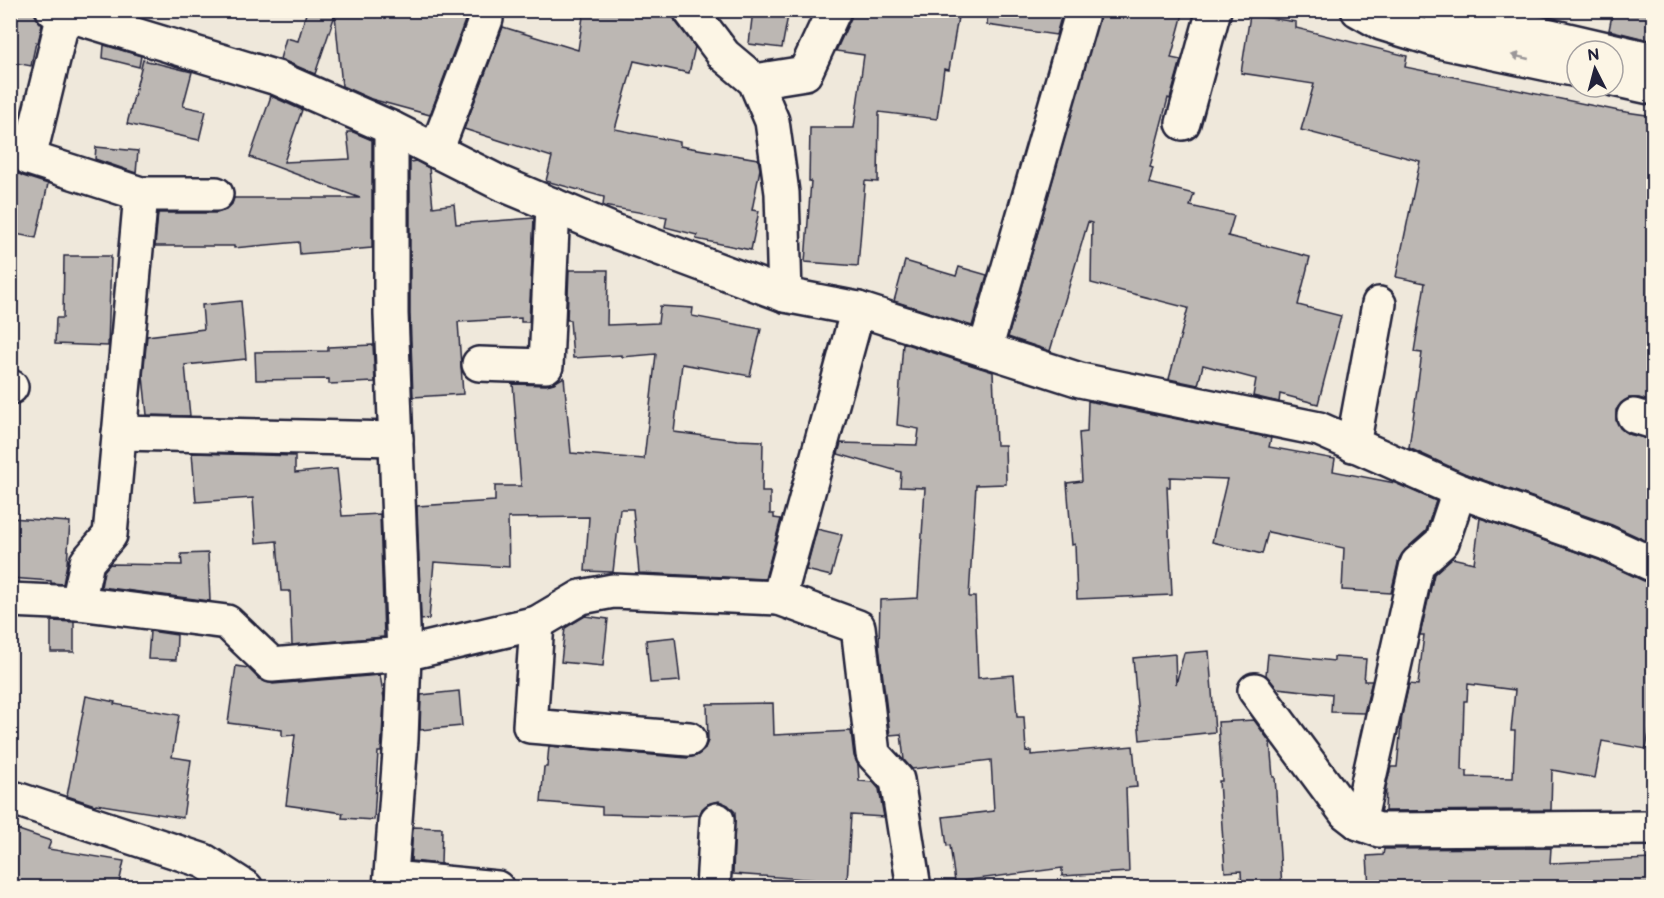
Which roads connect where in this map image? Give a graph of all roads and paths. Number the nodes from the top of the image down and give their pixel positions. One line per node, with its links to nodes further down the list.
1 (690, 10): 11 (street)
2 (834, 10): 11 (street)
3 (1083, 10): 24 (street)
4 (1214, 10): 14 (street)
5 (1358, 10): 10 (street, one-way to 5)
6 (1439, 10): 9 (street)
7 (58, 12): 15 (street); 17 (street)
8 (486, 19): 16 (street)
9 (1653, 60)
10 (1565, 67)
11 (755, 81): 21 (street)
12 (1625, 82): 13 (street)
13 (1653, 88)
14 (1183, 123)
15 (391, 128): 16 (street); 27 (street)
16 (436, 151): 20 (street)
17 (20, 156): 18 (street)
18 (141, 194): 19 (street); 26 (street)
19 (216, 194)
20 (553, 205): 21 (street); 25 (street)
21 (785, 295): 23 (street)
22 (1379, 304): 28 (street)
23 (858, 309): 24 (street); 31 (street)
24 (985, 350): 28 (street)
25 (479, 364)
26 (119, 433): 27 (street); 33 (street)
27 (396, 439): 35 (street)
28 (1353, 445): 29 (street)
29 (1459, 491): 30 (street); 40 (street)
30 (1653, 565)
31 (779, 598): 34 (street); 46 (street)
32 (10, 600): 33 (street)
33 (78, 603): 35 (street)
34 (537, 622): 35 (street); 37 (street)
35 (404, 654): 42 (street)
36 (1255, 690): 40 (street)
37 (689, 739)
38 (11, 800): 43 (street)
39 (717, 820): 45 (street)
40 (1359, 823): 41 (street)
41 (1653, 828)
42 (390, 883): 44 (street)
43 (246, 888)
44 (497, 888)
45 (713, 888)
46 (914, 888)

